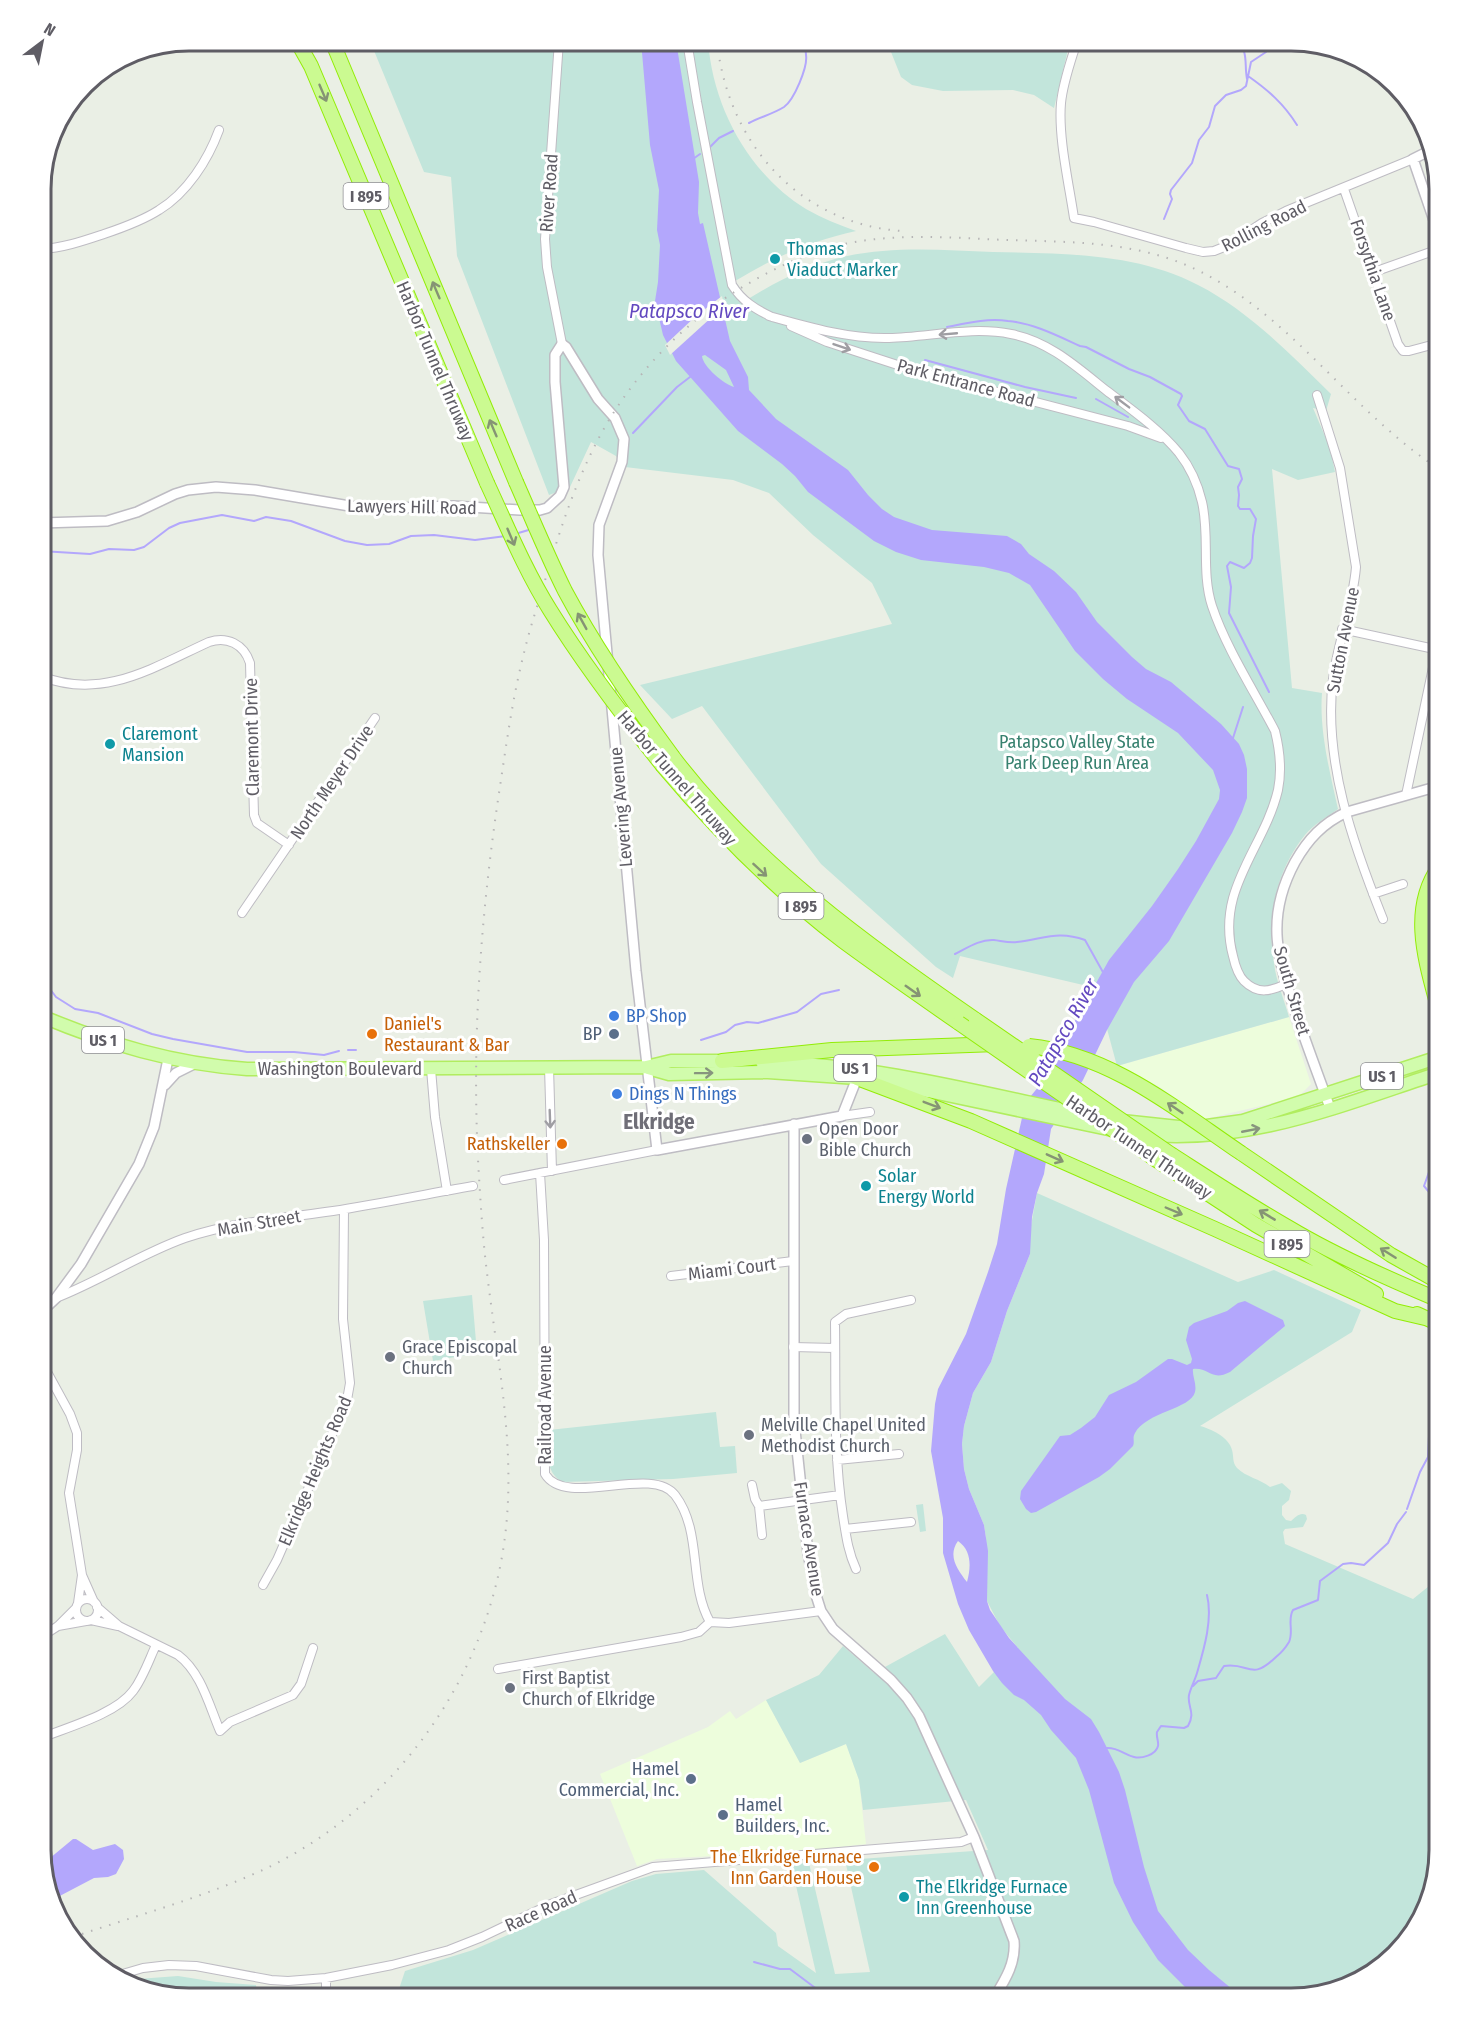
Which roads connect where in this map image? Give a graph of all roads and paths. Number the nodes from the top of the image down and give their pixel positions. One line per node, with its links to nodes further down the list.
1 (303, 51): 25 (highway, Harbor Tunnel Thruway / I 895, one-way to 25, bridge)
2 (337, 51): 25 (highway, Harbor Tunnel Thruway / I 895, one-way to 2, bridge)
3 (558, 51): 15 (street, River Road)
4 (689, 51): 14 (street, Park Entrance Road)
5 (1074, 51): 9 (street, Rolling Road)
6 (219, 130): 11 (street)
7 (1424, 153): 8 (street)
8 (1413, 159): 9 (street, Rolling Road); 10 (street)
9 (1344, 189): 13 (street, Forsythia Lane)
10 (1429, 204)
11 (51, 248)
12 (1429, 253): 13 (street)
13 (1374, 272): 16 (street, Forsythia Lane)
14 (769, 316): 18 (street, Park Entrance Road, one-way to 18); 18 (street, Park Entrance Road, one-way to 14)
15 (562, 344): 19 (street, Lawyers Hill Road); 43 (street, Levering Avenue)
16 (1429, 346)
17 (1317, 395): 20 (street, Sutton Avenue)
18 (1166, 440): 36 (street, Park Entrance Road)
19 (51, 523)
20 (1342, 629): 21 (street); 28 (street, Sutton Avenue)
21 (1429, 648)
22 (51, 679): 29 (street, Claremont Drive)
23 (1429, 691): 27 (street)
24 (375, 718): 29 (street, North Meyer Drive)
25 (668, 762): 65 (highway, Harbor Tunnel Thruway / I 895, one-way to 25, bridge); 69 (highway, Harbor Tunnel Thruway / I 895, one-way to 69, bridge)
26 (1429, 789): 27 (street, South Street)
27 (1406, 795): 28 (street, South Street)
28 (1347, 812): 32 (street, Sutton Avenue); 36 (street, South Street)
29 (289, 846): 33 (street, North Meyer Drive)
30 (1402, 884): 32 (street)
31 (1429, 886): 35 (highway)
32 (1373, 894): 34 (street, Sutton Avenue)
33 (242, 913)
34 (1383, 918)
35 (1429, 968)
36 (1286, 984): 48 (street, South Street)
37 (51, 1020): 38 (main road, Washington Boulevard / US 1)
38 (168, 1059): 41 (main road, Washington Boulevard / US 1); 47 (street)
39 (722, 1061): 43 (main road, Washington Boulevard / US 1); 49 (main road, Washington Boulevard / US 1); 63 (highway, one-way to 39, bridge)
40 (1429, 1062): 48 (main road, Washington Boulevard / US 1)
41 (194, 1064): 44 (main road, Washington Boulevard / US 1); 47 (street)
42 (549, 1067): 43 (main road, Washington Boulevard / US 1); 44 (main road, Washington Boulevard / US 1); 56 (street, one-way to 56)
43 (646, 1067): 46 (main road, Washington Boulevard / US 1, one-way to 46); 55 (street, Levering Avenue)
44 (431, 1068): 60 (street)
45 (1429, 1076): 50 (main road, Washington Boulevard / US 1)
46 (857, 1078): 49 (main road, Washington Boulevard / US 1); 52 (street); 69 (highway, one-way to 69)
47 (163, 1087): 66 (street)
48 (1325, 1095): 50 (street, South Street); 54 (main road, Washington Boulevard / US 1)
49 (1011, 1104): 54 (main road, Washington Boulevard / US 1)
50 (1330, 1108): 54 (main road, Washington Boulevard / US 1, one-way to 50)
51 (870, 1112): 52 (street)
52 (842, 1116): 53 (street)
53 (794, 1124): 55 (street); 62 (street, Furnace Avenue)
54 (1111, 1125)
55 (657, 1150): 56 (street)
56 (552, 1171): 57 (street)
57 (540, 1173): 58 (street); 90 (street, Railroad Avenue)
58 (504, 1180)
59 (473, 1186): 60 (street, Main Street)
60 (447, 1191): 61 (street, Main Street)
61 (344, 1210): 66 (street, Main Street); 85 (street, Elkridge Heights Road)
62 (793, 1261): 64 (street, Miami Court); 71 (street, Furnace Avenue)
63 (1429, 1275)
64 (671, 1276)
65 (1429, 1295)
66 (56, 1298): 68 (street)
67 (911, 1300): 72 (street)
68 (51, 1303)
69 (1425, 1318): 70 (highway, Harbor Tunnel Thruway / I 895)
70 (1429, 1320)
71 (793, 1347): 72 (street); 78 (street, Furnace Avenue)
72 (835, 1348): 75 (street)
73 (51, 1379): 84 (street)
74 (899, 1454): 75 (street)
75 (837, 1460): 77 (street)
76 (752, 1485): 79 (street)
77 (840, 1495): 78 (street); 81 (street)
78 (802, 1500): 79 (street); 88 (street, Furnace Avenue)
79 (759, 1506): 82 (street)
80 (910, 1522): 81 (street)
81 (845, 1529): 83 (street)
82 (762, 1535)
83 (856, 1569)
84 (82, 1575): 86 (street); 87 (street)
85 (264, 1585)
86 (77, 1605): 87 (street); 89 (street); 91 (street)
87 (95, 1605): 89 (street); 92 (street)
88 (821, 1611): 90 (street); 98 (street, Furnace Avenue)
89 (89, 1620): 91 (street); 92 (street)
90 (710, 1622): 96 (street)
91 (58, 1626): 93 (street)
92 (119, 1626): 94 (street)
93 (51, 1630)
94 (156, 1645): 95 (street); 97 (street)
95 (313, 1648)
96 (498, 1669)
97 (51, 1734)
98 (974, 1837): 100 (street, Race Road); 102 (street, Furnace Avenue)
99 (126, 1973): 100 (street, Race Road)
100 (326, 1978): 101 (street)
101 (326, 1988)
102 (999, 1988)

